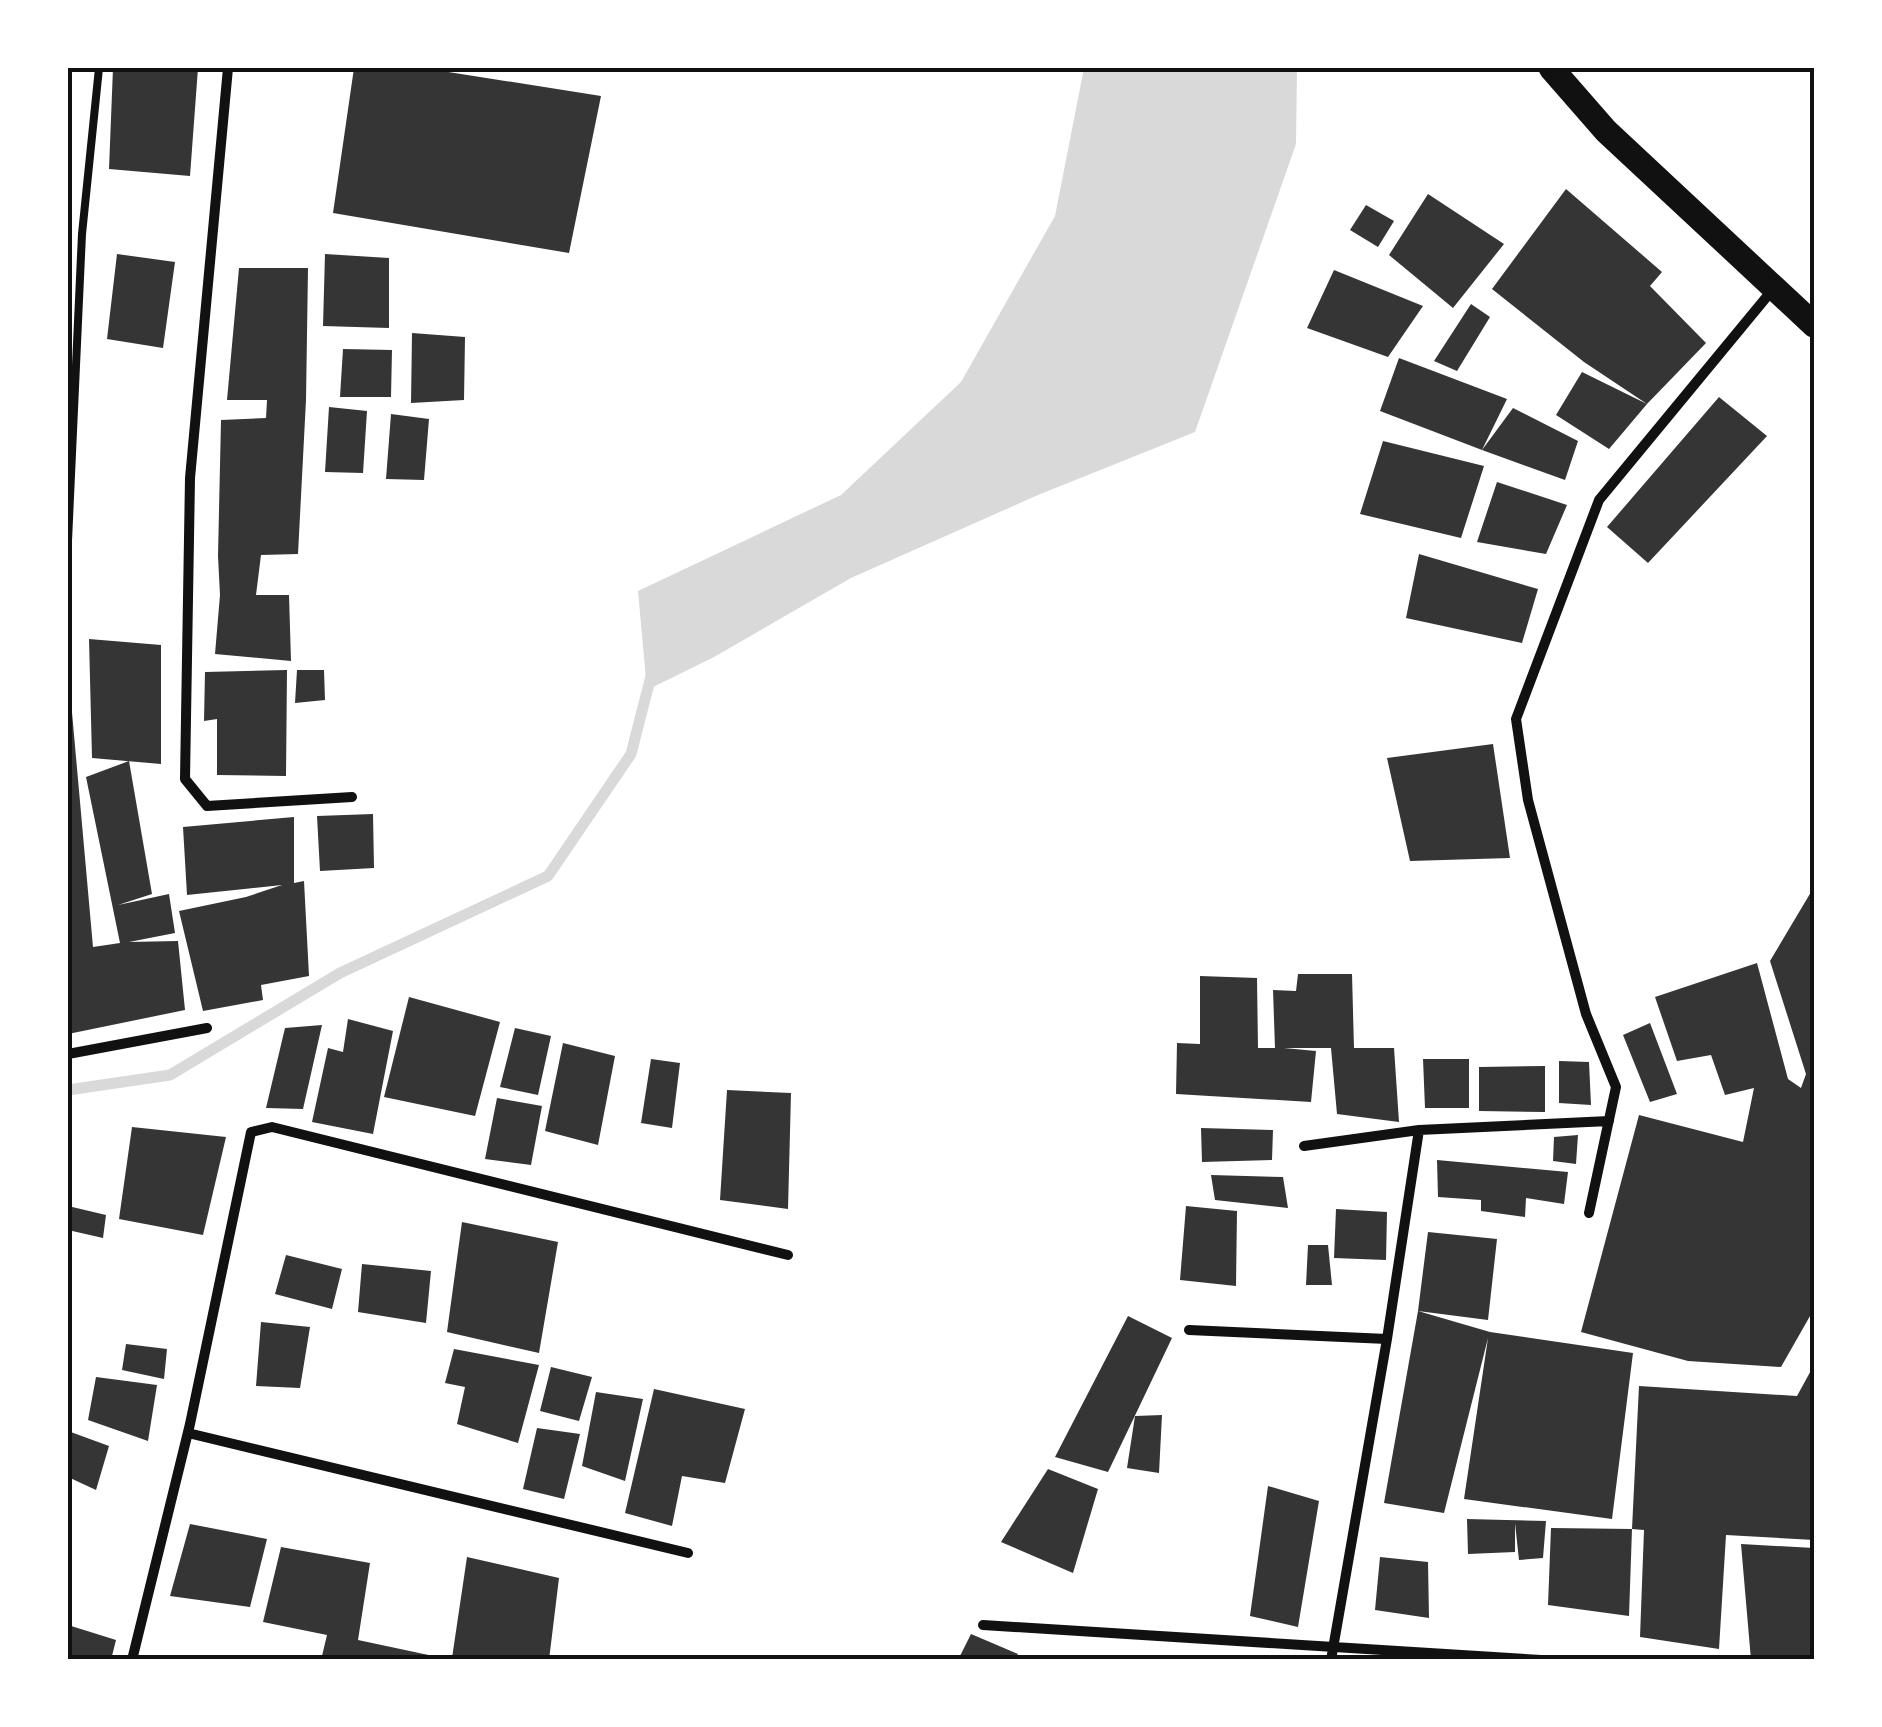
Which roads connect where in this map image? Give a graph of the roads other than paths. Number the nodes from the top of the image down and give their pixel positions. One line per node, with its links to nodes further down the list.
1 (98, 68): 6 (lane)
2 (228, 68): 7 (street)
3 (1551, 68): 4 (main road)
4 (1775, 287): 5 (main road); 10 (street)
5 (1814, 326)
6 (68, 542)
7 (352, 797)
8 (207, 1028): 9 (street)
9 (68, 1054)
10 (1609, 1121): 11 (street); 13 (street)
11 (1419, 1130): 12 (street); 16 (street)
12 (1304, 1146)
13 (1590, 1213)
14 (788, 1255): 17 (street)
15 (1189, 1330): 16 (street)
16 (1387, 1339): 20 (street)
17 (188, 1433): 18 (street); 21 (street)
18 (688, 1553)
19 (983, 1625): 20 (street)
20 (1334, 1645): 22 (street); 23 (street)
21 (132, 1660)
22 (1331, 1660)
23 (1541, 1660)

